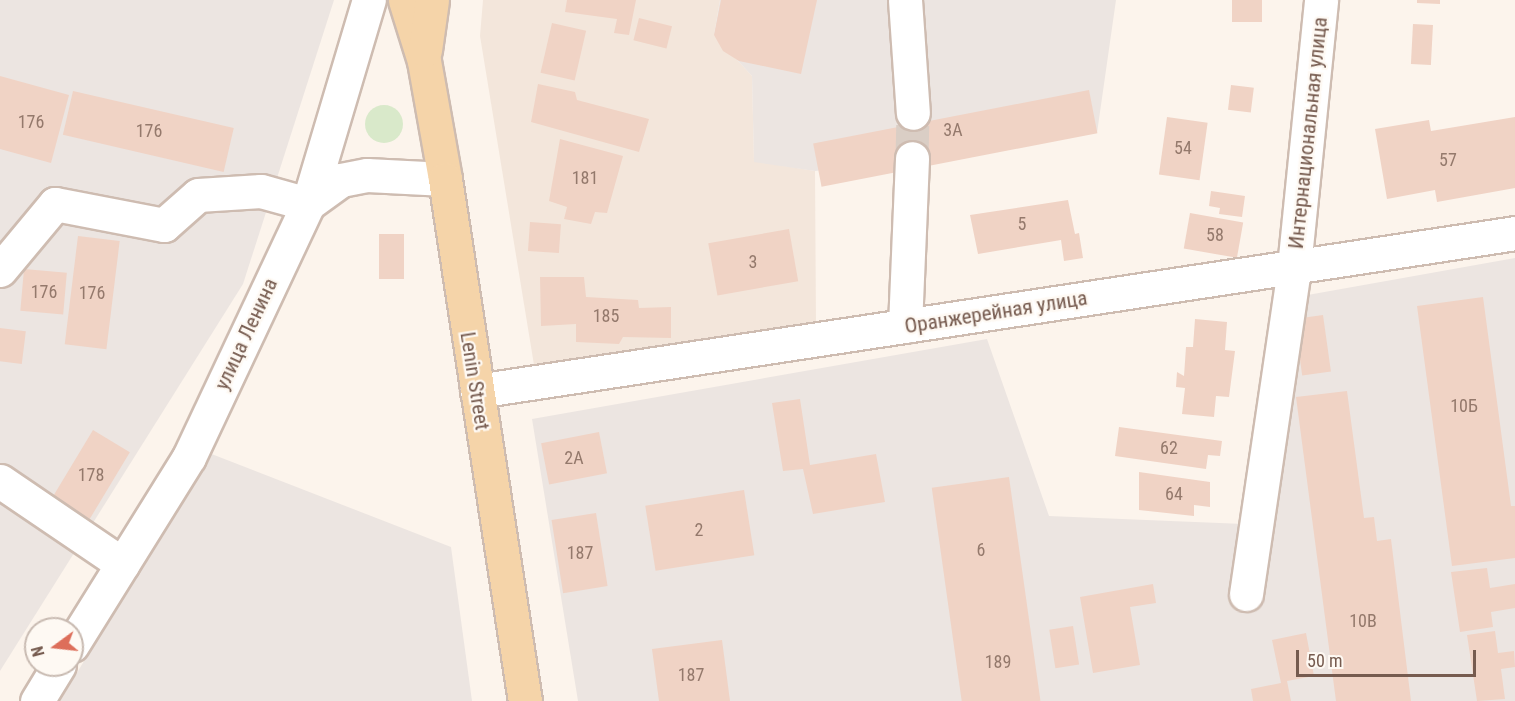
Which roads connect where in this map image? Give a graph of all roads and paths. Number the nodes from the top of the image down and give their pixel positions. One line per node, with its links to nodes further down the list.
1 (369, 0): 10 (street, улица Ленина)
2 (405, 0): 6 (main road, Lenin Street)
3 (432, 0): 6 (main road, Lenin Street)
4 (905, 0): 7 (street)
5 (1321, 0): 12 (street, Интернациональная улица)
6 (424, 61): 9 (main road, Lenin Street)
7 (914, 113)
8 (912, 158): 14 (street)
9 (445, 179): 10 (street); 15 (main road, Lenin Street)
10 (308, 204): 13 (street); 17 (street, улица Ленина)
11 (1515, 233): 12 (street, Оранжерейная улица)
12 (1294, 267): 14 (street, Оранжерейная улица); 18 (street, Интернациональная улица)
13 (0, 270)
14 (905, 326): 15 (street, Оранжерейная улица)
15 (477, 392): 22 (main road, Lenin Street)
16 (0, 481): 17 (street)
17 (122, 564): 19 (street, улица Ленина)
18 (1246, 594)
19 (84, 626)
20 (52, 677): 21 (street)
21 (37, 701)
22 (525, 701)

